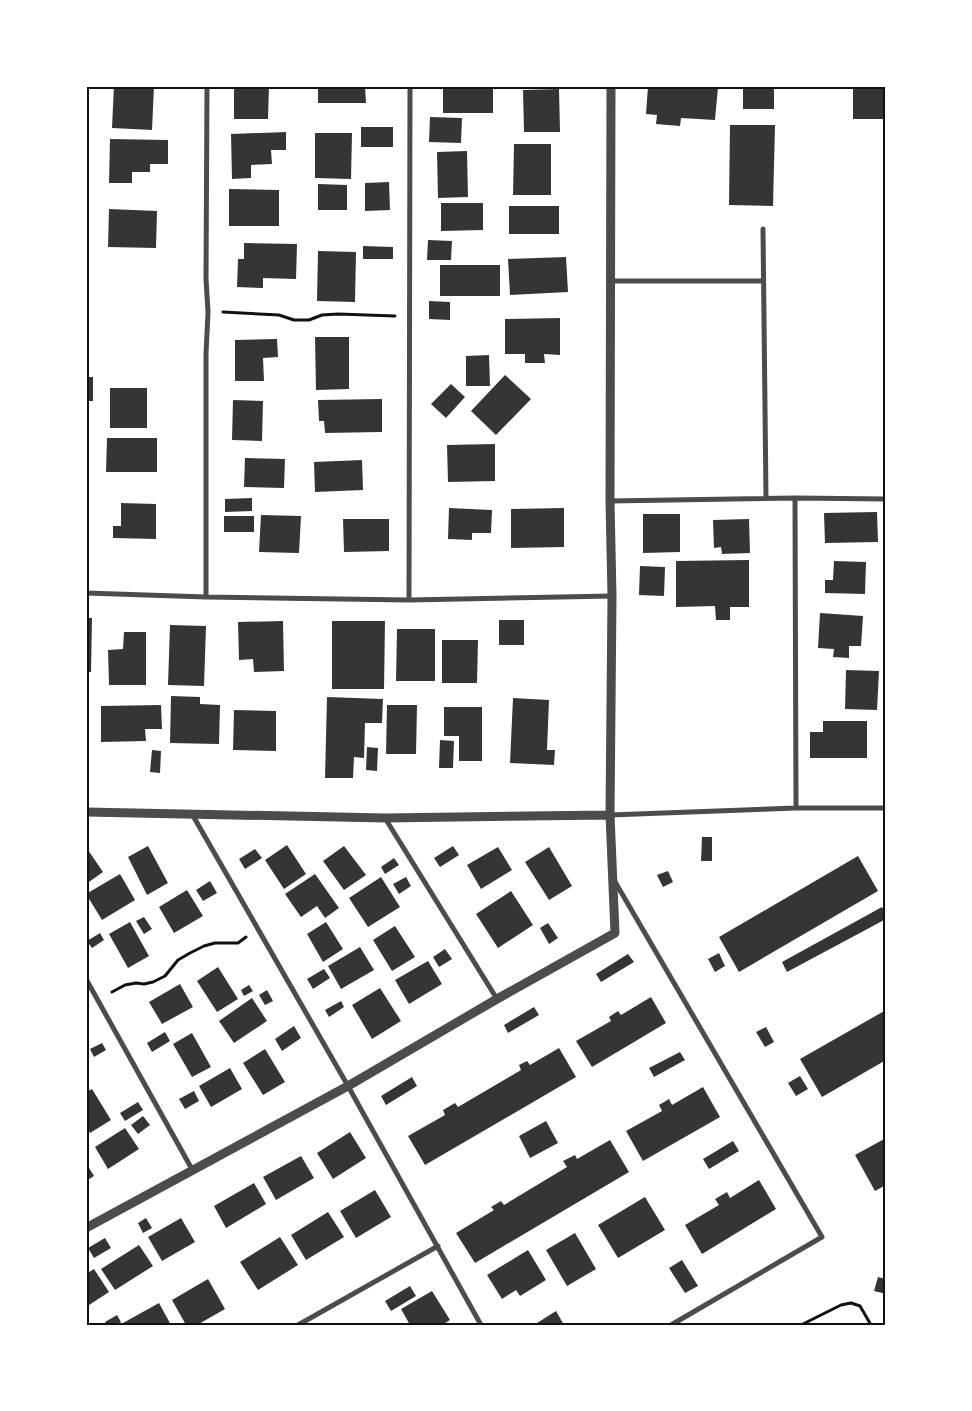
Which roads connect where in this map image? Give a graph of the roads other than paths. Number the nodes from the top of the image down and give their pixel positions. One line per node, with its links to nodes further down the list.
1 (207, 86): 13 (street)
2 (410, 86): 14 (street)
3 (611, 86): 5 (street)
4 (763, 229): 6 (street)
5 (611, 281): 6 (street); 10 (street)
6 (763, 281): 7 (street)
7 (766, 498): 8 (street); 10 (street)
8 (796, 498): 9 (street); 15 (street)
9 (886, 499)
10 (610, 501): 12 (street)
11 (86, 593): 13 (street)
12 (612, 596): 14 (street); 19 (street)
13 (206, 597): 14 (street)
14 (409, 600)
15 (796, 808): 16 (street); 19 (street)
16 (886, 808)
17 (86, 812): 18 (street)
18 (192, 814): 20 (street); 24 (street)
19 (610, 815): 20 (street); 21 (street)
20 (385, 818): 23 (street)
21 (613, 877): 23 (street); 30 (street)
22 (86, 979): 25 (street)
23 (497, 998): 24 (street)
24 (348, 1086): 25 (street); 27 (street)
25 (193, 1171): 26 (street)
26 (86, 1228)
27 (438, 1246): 28 (street); 29 (street)
28 (298, 1325)
29 (482, 1325)
30 (672, 1325)

